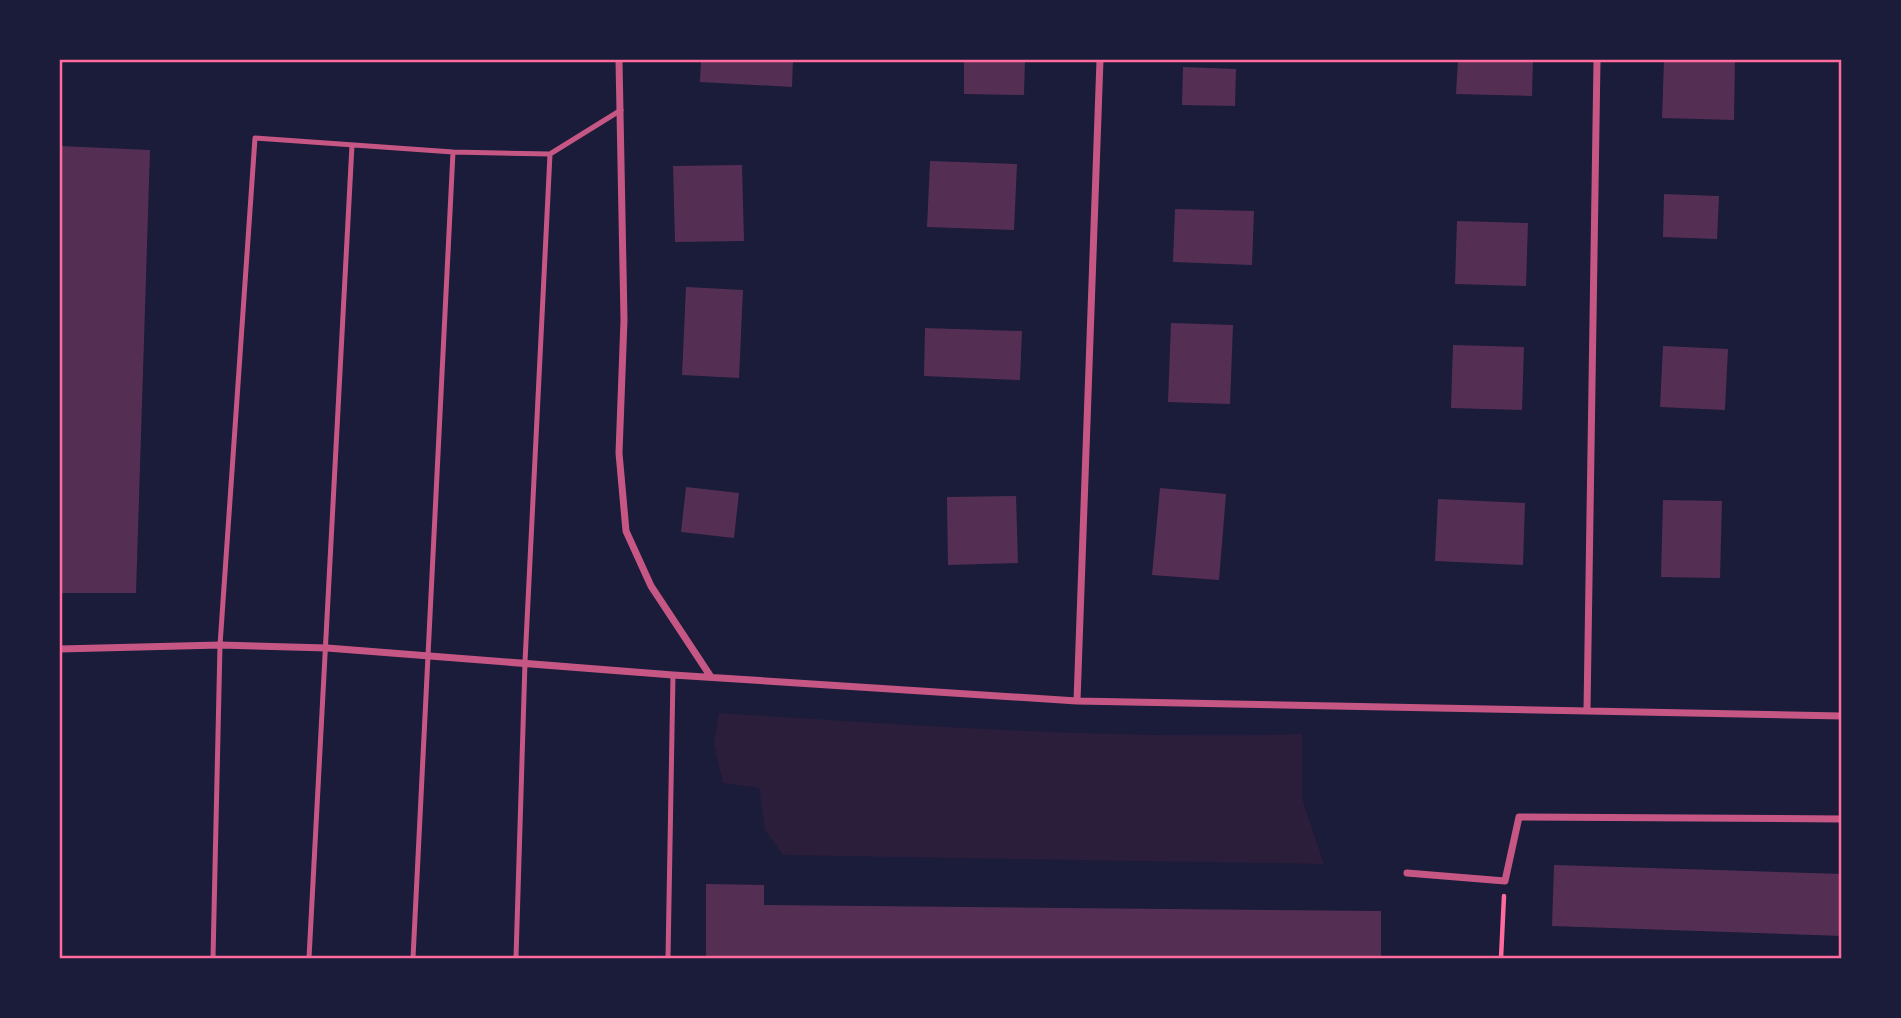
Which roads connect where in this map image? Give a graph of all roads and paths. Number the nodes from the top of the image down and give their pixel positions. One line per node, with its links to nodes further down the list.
1 (619, 60): 4 (street)
2 (1100, 60): 15 (street)
3 (1597, 60): 16 (street)
4 (621, 110): 7 (lane); 14 (street)
5 (352, 145): 6 (lane); 8 (lane); 9 (lane)
6 (453, 152): 7 (lane); 11 (lane)
7 (550, 154): 12 (lane)
8 (220, 645): 9 (street); 10 (street); 21 (lane)
9 (327, 648): 11 (street); 22 (lane)
10 (60, 649)
11 (428, 654): 12 (street); 23 (lane)
12 (525, 662): 13 (street); 24 (lane)
13 (673, 675): 14 (street); 25 (lane)
14 (711, 677): 15 (street)
15 (1077, 701): 16 (street)
16 (1587, 710): 17 (street)
17 (1842, 716)
18 (1842, 818): 20 (street)
19 (1407, 873): 20 (street)
20 (1505, 881): 26 (path)
21 (213, 958)
22 (309, 958)
23 (414, 958)
24 (516, 958)
25 (668, 958)
26 (1501, 958)

